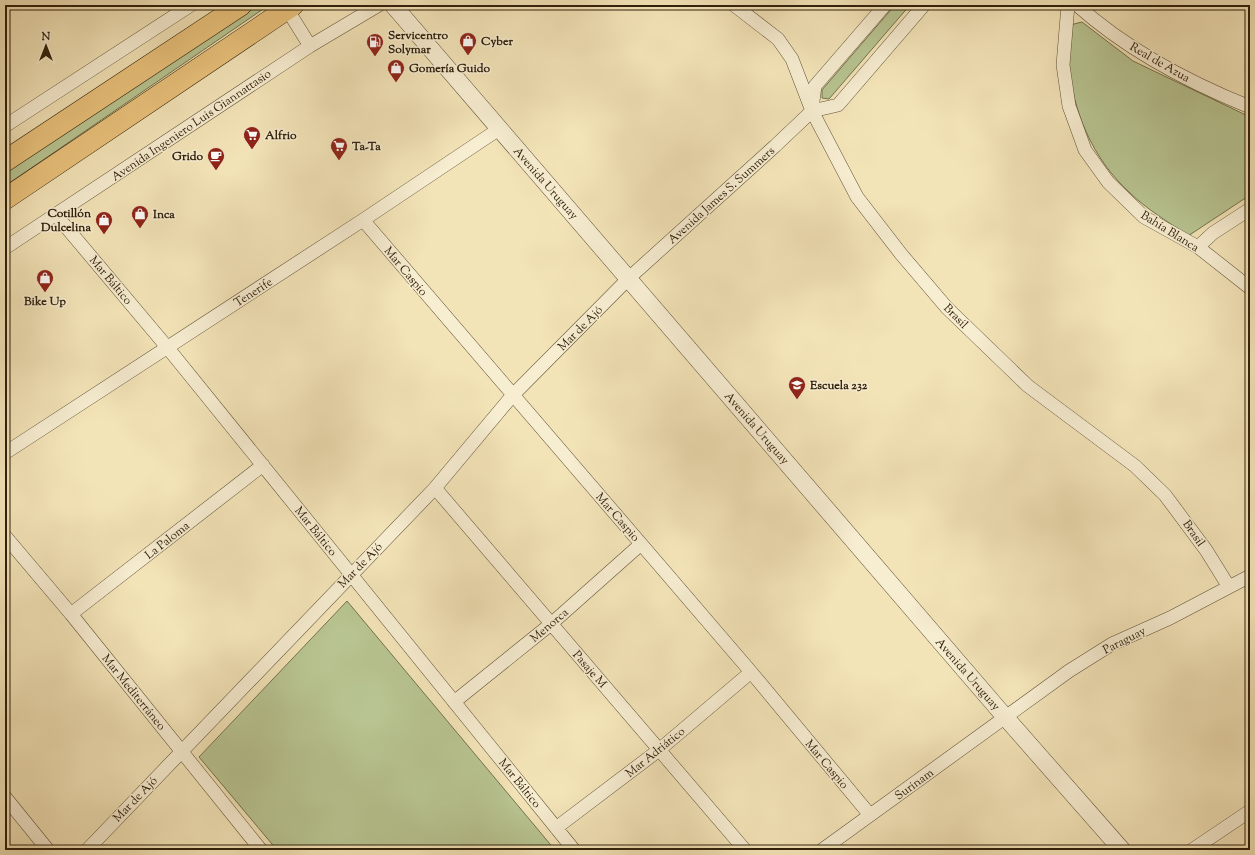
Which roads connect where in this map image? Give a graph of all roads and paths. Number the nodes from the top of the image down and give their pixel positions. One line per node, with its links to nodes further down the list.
1 (191, 5): 14 (street)
2 (241, 5): 16 (main road)
3 (379, 5): 11 (street, Avenida Ingeniero Luis Giannattasio)
4 (393, 5): 15 (street, Avenida Uruguay)
5 (734, 5): 13 (street, Brasil)
6 (885, 5): 13 (street)
7 (924, 5): 13 (street)
8 (1068, 5): 22 (street, Bahía Blanca)
9 (1077, 5): 12 (street, Real de Azua)
10 (290, 7): 11 (street); 17 (main road)
11 (310, 46): 19 (street, Avenida Ingeniero Luis Giannattasio)
12 (1250, 107)
13 (812, 111): 23 (street, Avenida James S. Summers); 34 (street, Brasil)
14 (5, 126)
15 (499, 129): 20 (street, Tenerife); 23 (street, Avenida Uruguay)
16 (5, 160)
17 (5, 198)
18 (1250, 209): 22 (street)
19 (56, 215): 21 (street, Avenida Ingeniero Luis Giannattasio); 25 (street, Mar Báltico)
20 (363, 220): 25 (street, Tenerife); 26 (street, Mar Caspio)
21 (5, 248)
22 (1198, 248): 24 (street, Bahía Blanca)
23 (629, 278): 26 (street, Mar de Ajó); 39 (street, Avenida Uruguay)
24 (1250, 288)
25 (167, 347): 27 (street, Tenerife); 28 (street, Mar Báltico)
26 (512, 396): 29 (street, Mar de Ajó); 31 (street, Mar Caspio)
27 (5, 453)
28 (263, 466): 32 (street, Mar Báltico); 35 (street, La Paloma)
29 (435, 488): 32 (street, Mar de Ajó); 36 (street, Pasaje M)
30 (5, 536): 35 (street, Mar Mediterráneo)
31 (641, 544): 36 (street, Menorca); 37 (street, Mar Caspio)
32 (351, 574): 38 (street, Mar Báltico); 41 (street, Mar de Ajó)
33 (1250, 576): 34 (street, Paraguay)
34 (1229, 587): 39 (street, Paraguay)
35 (71, 614): 41 (street, Mar Mediterráneo)
36 (551, 624): 38 (street, Menorca); 40 (street, Pasaje M)
37 (751, 672): 40 (street, Mar Adriático); 44 (street, Mar Caspio)
38 (454, 702): 45 (street, Mar Báltico)
39 (1006, 718): 44 (street, Surinam); 52 (street, Avenida Uruguay)
40 (659, 750): 45 (street, Mar Adriático); 50 (street, Pasaje M)
41 (181, 751): 47 (street, Mar de Ajó); 48 (street, Mar Mediterráneo)
42 (5, 797): 46 (street)
43 (1250, 811): 53 (street)
44 (870, 815): 51 (street, Surinam)
45 (556, 828): 49 (street, Mar Báltico)
46 (48, 850)
47 (87, 850)
48 (261, 850)
49 (574, 850)
50 (745, 850)
51 (822, 850)
52 (1122, 850)
53 (1192, 850)

